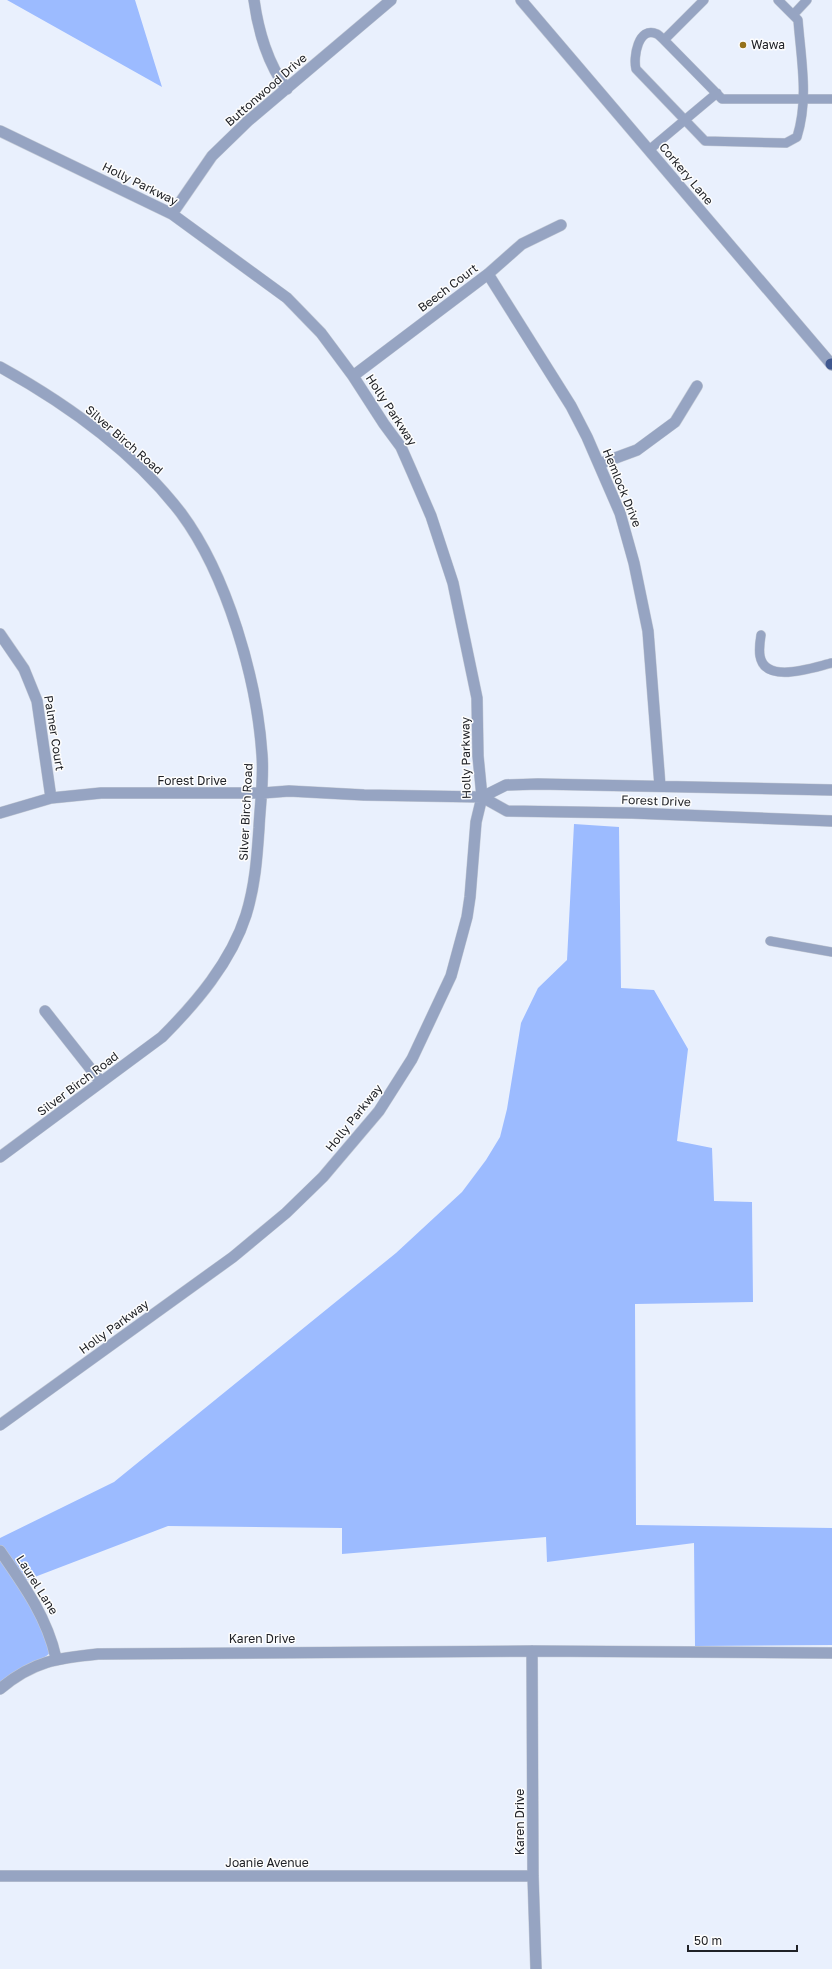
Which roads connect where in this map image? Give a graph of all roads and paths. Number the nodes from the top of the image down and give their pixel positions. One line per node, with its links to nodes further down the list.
1 (254, 0): 9 (street)
2 (391, 0): 9 (street, Buttonwood Drive)
3 (521, 0): 15 (street, Corkery Lane)
4 (704, 0): 8 (lane)
5 (778, 0): 7 (lane)
6 (807, 0): 7 (lane)
7 (793, 15): 11 (lane)
8 (664, 40): 10 (lane); 13 (lane)
9 (286, 89): 16 (street, Buttonwood Drive)
10 (716, 93): 11 (lane); 13 (lane)
11 (804, 99): 12 (lane); 13 (lane)
12 (832, 99)
13 (685, 120): 15 (lane)
14 (0, 131): 16 (street, Holly Parkway)
15 (649, 150): 19 (street, Corkery Lane)
16 (172, 214): 21 (street, Holly Parkway)
17 (561, 225): 18 (street, Beech Court)
18 (488, 274): 21 (street, Beech Court); 23 (street, Hemlock Drive)
19 (832, 365)
20 (0, 367): 29 (street, Silver Birch Road)
21 (353, 376): 30 (street, Holly Parkway)
22 (697, 386): 23 (street)
23 (599, 464): 27 (street, Hemlock Drive)
24 (0, 634): 31 (street, Palmer Court)
25 (761, 635): 26 (lane)
26 (832, 663)
27 (660, 786): 28 (street, Forest Drive); 30 (street, Forest Drive)
28 (832, 790)
29 (263, 793): 30 (street, Forest Drive); 31 (street, Forest Drive); 37 (street, Silver Birch Road)
30 (482, 797): 33 (street, Forest Drive); 39 (street, Holly Parkway)
31 (51, 798): 32 (street, Forest Drive)
32 (0, 813)
33 (832, 820)
34 (770, 941): 35 (lane)
35 (832, 952)
36 (45, 1011): 37 (street)
37 (101, 1082): 38 (street, Silver Birch Road)
38 (0, 1157)
39 (0, 1424)
40 (0, 1551): 43 (street, Laurel Lane)
41 (532, 1651): 42 (street, Karen Drive); 43 (street, Karen Drive); 46 (street, Karen Drive)
42 (832, 1654)
43 (56, 1658): 44 (street, Karen Drive)
44 (0, 1689)
45 (0, 1876): 46 (street, Joanie Avenue)
46 (533, 1876): 47 (street, Karen Drive)
47 (536, 1969)

